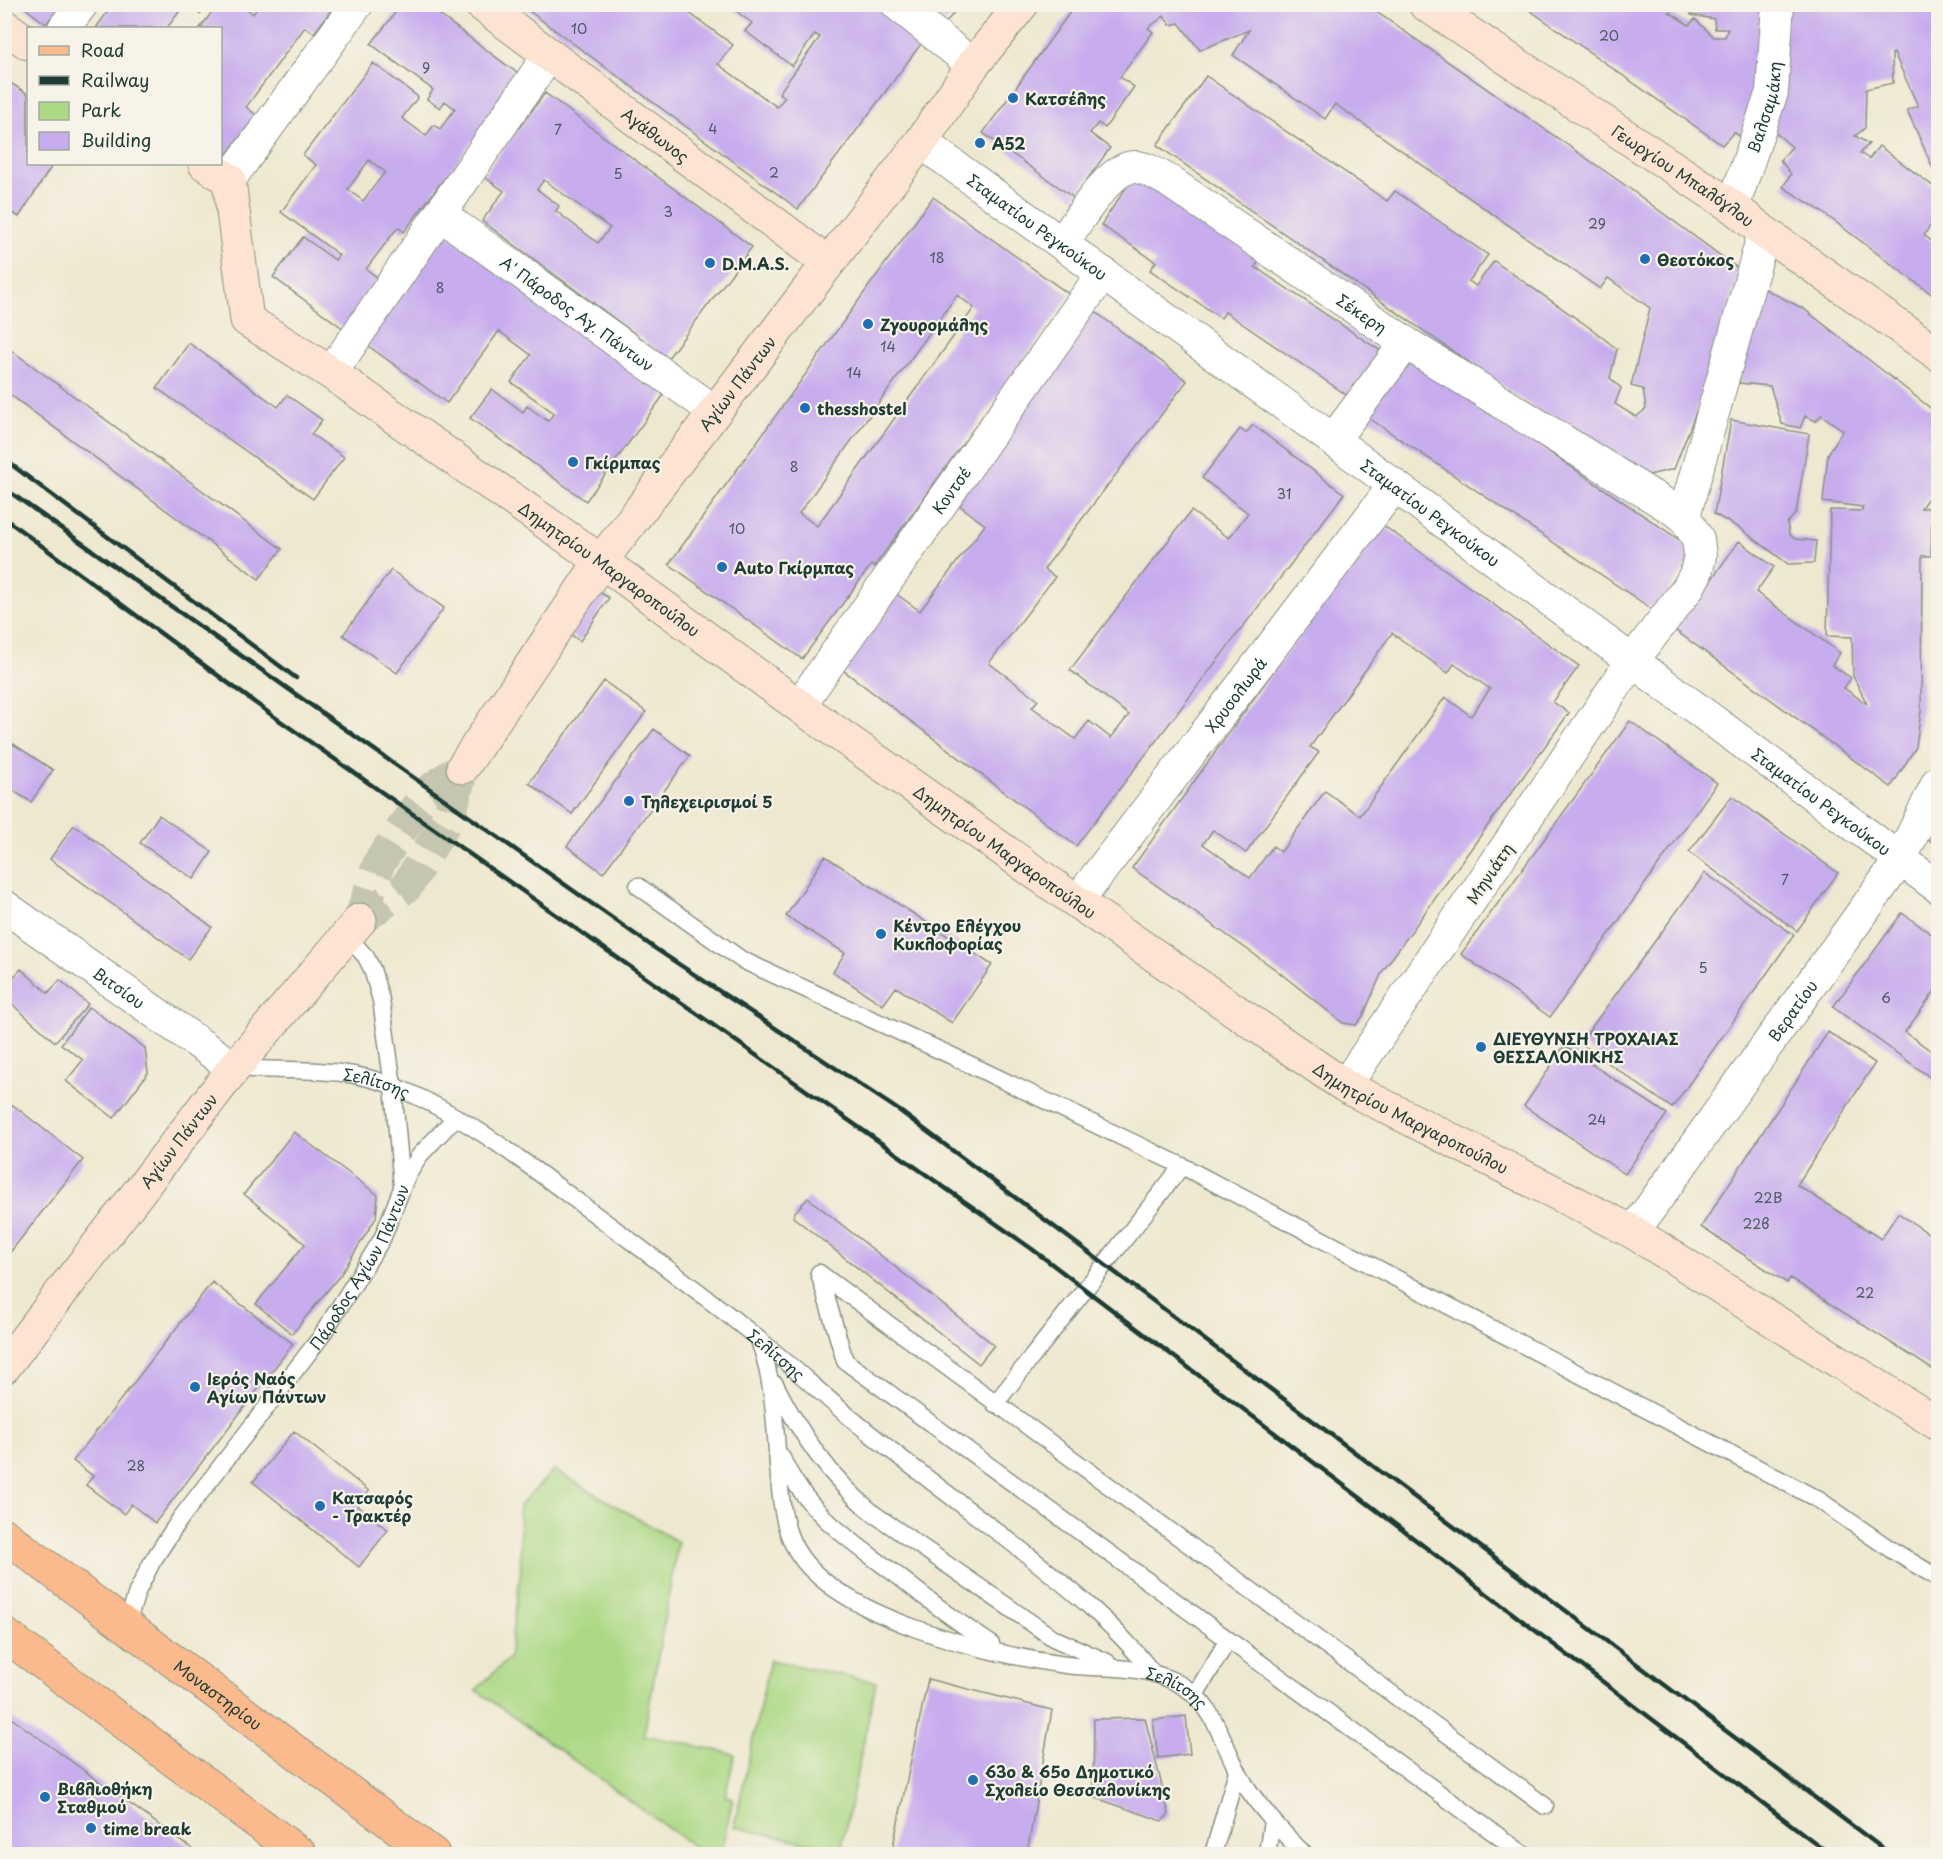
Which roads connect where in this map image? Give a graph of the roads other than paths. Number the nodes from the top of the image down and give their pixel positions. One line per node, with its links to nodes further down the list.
1 (82, 4): 9 (street)
2 (357, 4): 14 (street)
3 (482, 4): 11 (street, Αγάθωνος)
4 (897, 4): 12 (street)
5 (1022, 4): 12 (street, Αγίων Πάντων)
6 (1425, 4): 15 (street, Γεωργίου Μπαλόγλου)
7 (1778, 4): 15 (street, Βαλσαμάκη)
8 (4, 26): 10 (street)
9 (65, 27)
10 (27, 42)
11 (549, 55): 16 (street); 19 (street, Αγάθωνος)
12 (973, 65): 13 (street, Αγίων Πάντων)
13 (921, 142): 18 (street, Σταματίου Ρεγκούκου); 19 (street, Αγίων Πάντων)
14 (217, 172): 23 (street, Δημητρίου Μαργαροπούλου)
15 (1733, 207): 17 (street, Γεωργίου Μπαλόγλου)
16 (441, 215): 23 (street); 24 (street, Α' Πάροδος Αγ. Πάντων)
17 (1764, 232): 22 (street, Γεωργίου Μπαλόγλου); 27 (street)
18 (1063, 242): 20 (street, Σταματίου Ρεγκούκου); 21 (street, Σέκερη)
19 (828, 263): 24 (street, Αγίων Πάντων)
20 (1103, 273): 25 (street, Σταματίου Ρεγκούκου); 30 (street, Κοντσέ)
21 (1406, 343): 25 (street); 27 (street, Σέκερη)
22 (1938, 354)
23 (331, 373): 28 (street, Δημητρίου Μαργαροπούλου)
24 (714, 411): 28 (street, Αγίων Πάντων)
25 (1333, 440): 26 (street, Σταματίου Ρεγκούκου)
26 (1394, 486): 29 (street, Σταματίου Ρεγκούκου); 36 (street, Χρυσολωρά)
27 (1684, 516): 29 (street, Σέκερη)
28 (602, 561): 30 (street, Δημητρίου Μαργαροπούλου); 31 (street, Αγίων Πάντων)
29 (1633, 660): 33 (street, Σταματίου Ρεγκούκου); 41 (street, Μηνιάτη)
30 (799, 706): 36 (street, Δημητρίου Μαργαροπούλου)
31 (463, 767)
32 (1938, 782): 33 (street, Βερατίου)
33 (1900, 860): 35 (street, Σταματίου Ρεγκούκου); 45 (street, Βερατίου)
34 (638, 886): 43 (lane)
35 (1938, 887)
36 (1077, 902): 41 (street, Δημητρίου Μαργαροπούλου)
37 (4, 906): 39 (street, Βιτσίου)
38 (353, 928): 39 (street, Αγίων Πάντων); 40 (lane)
39 (234, 1068): 40 (lane, Σελίτσης); 47 (street, Αγίων Πάντων)
40 (393, 1086): 42 (lane, Σελίτσης); 44 (lane)
41 (1345, 1086): 45 (street, Δημητρίου Μαργαροπούλου)
42 (456, 1117): 44 (lane, Πάροδος Αγίων Πάντων); 46 (lane, Σελίτσης)
43 (1182, 1166): 49 (lane); 53 (lane)
44 (402, 1187): 54 (lane, Πάροδος Αγίων Πάντων)
45 (1633, 1232): 50 (street, Δημητρίου Μαργαροπούλου)
46 (758, 1339): 48 (lane); 59 (lane, Σελίτσης)
47 (4, 1367)
48 (770, 1375): 51 (lane); 58 (lane)
49 (995, 1404): 56 (lane); 62 (lane)
50 (1938, 1424)
51 (776, 1440): 57 (lane); 57 (lane)
52 (4, 1535): 54 (main road, Μοναστηρίου)
53 (1938, 1578)
54 (126, 1627): 65 (main road, Μοναστηρίου)
55 (4, 1634): 64 (main road)
56 (1228, 1640): 60 (lane); 69 (lane)
57 (1006, 1654): 58 (lane)
58 (1131, 1669): 59 (lane)
59 (1152, 1672): 60 (lane, Σελίτσης)
60 (1195, 1695): 61 (lane, Σελίτσης)
61 (1237, 1771): 63 (lane, Σελίτσης); 66 (lane)
62 (1545, 1806)
63 (1272, 1821): 67 (lane); 68 (lane, Σελίτσης)
64 (300, 1854)
65 (433, 1854)
66 (1213, 1854)
67 (1267, 1854)
68 (1304, 1854)
69 (1523, 1854)

